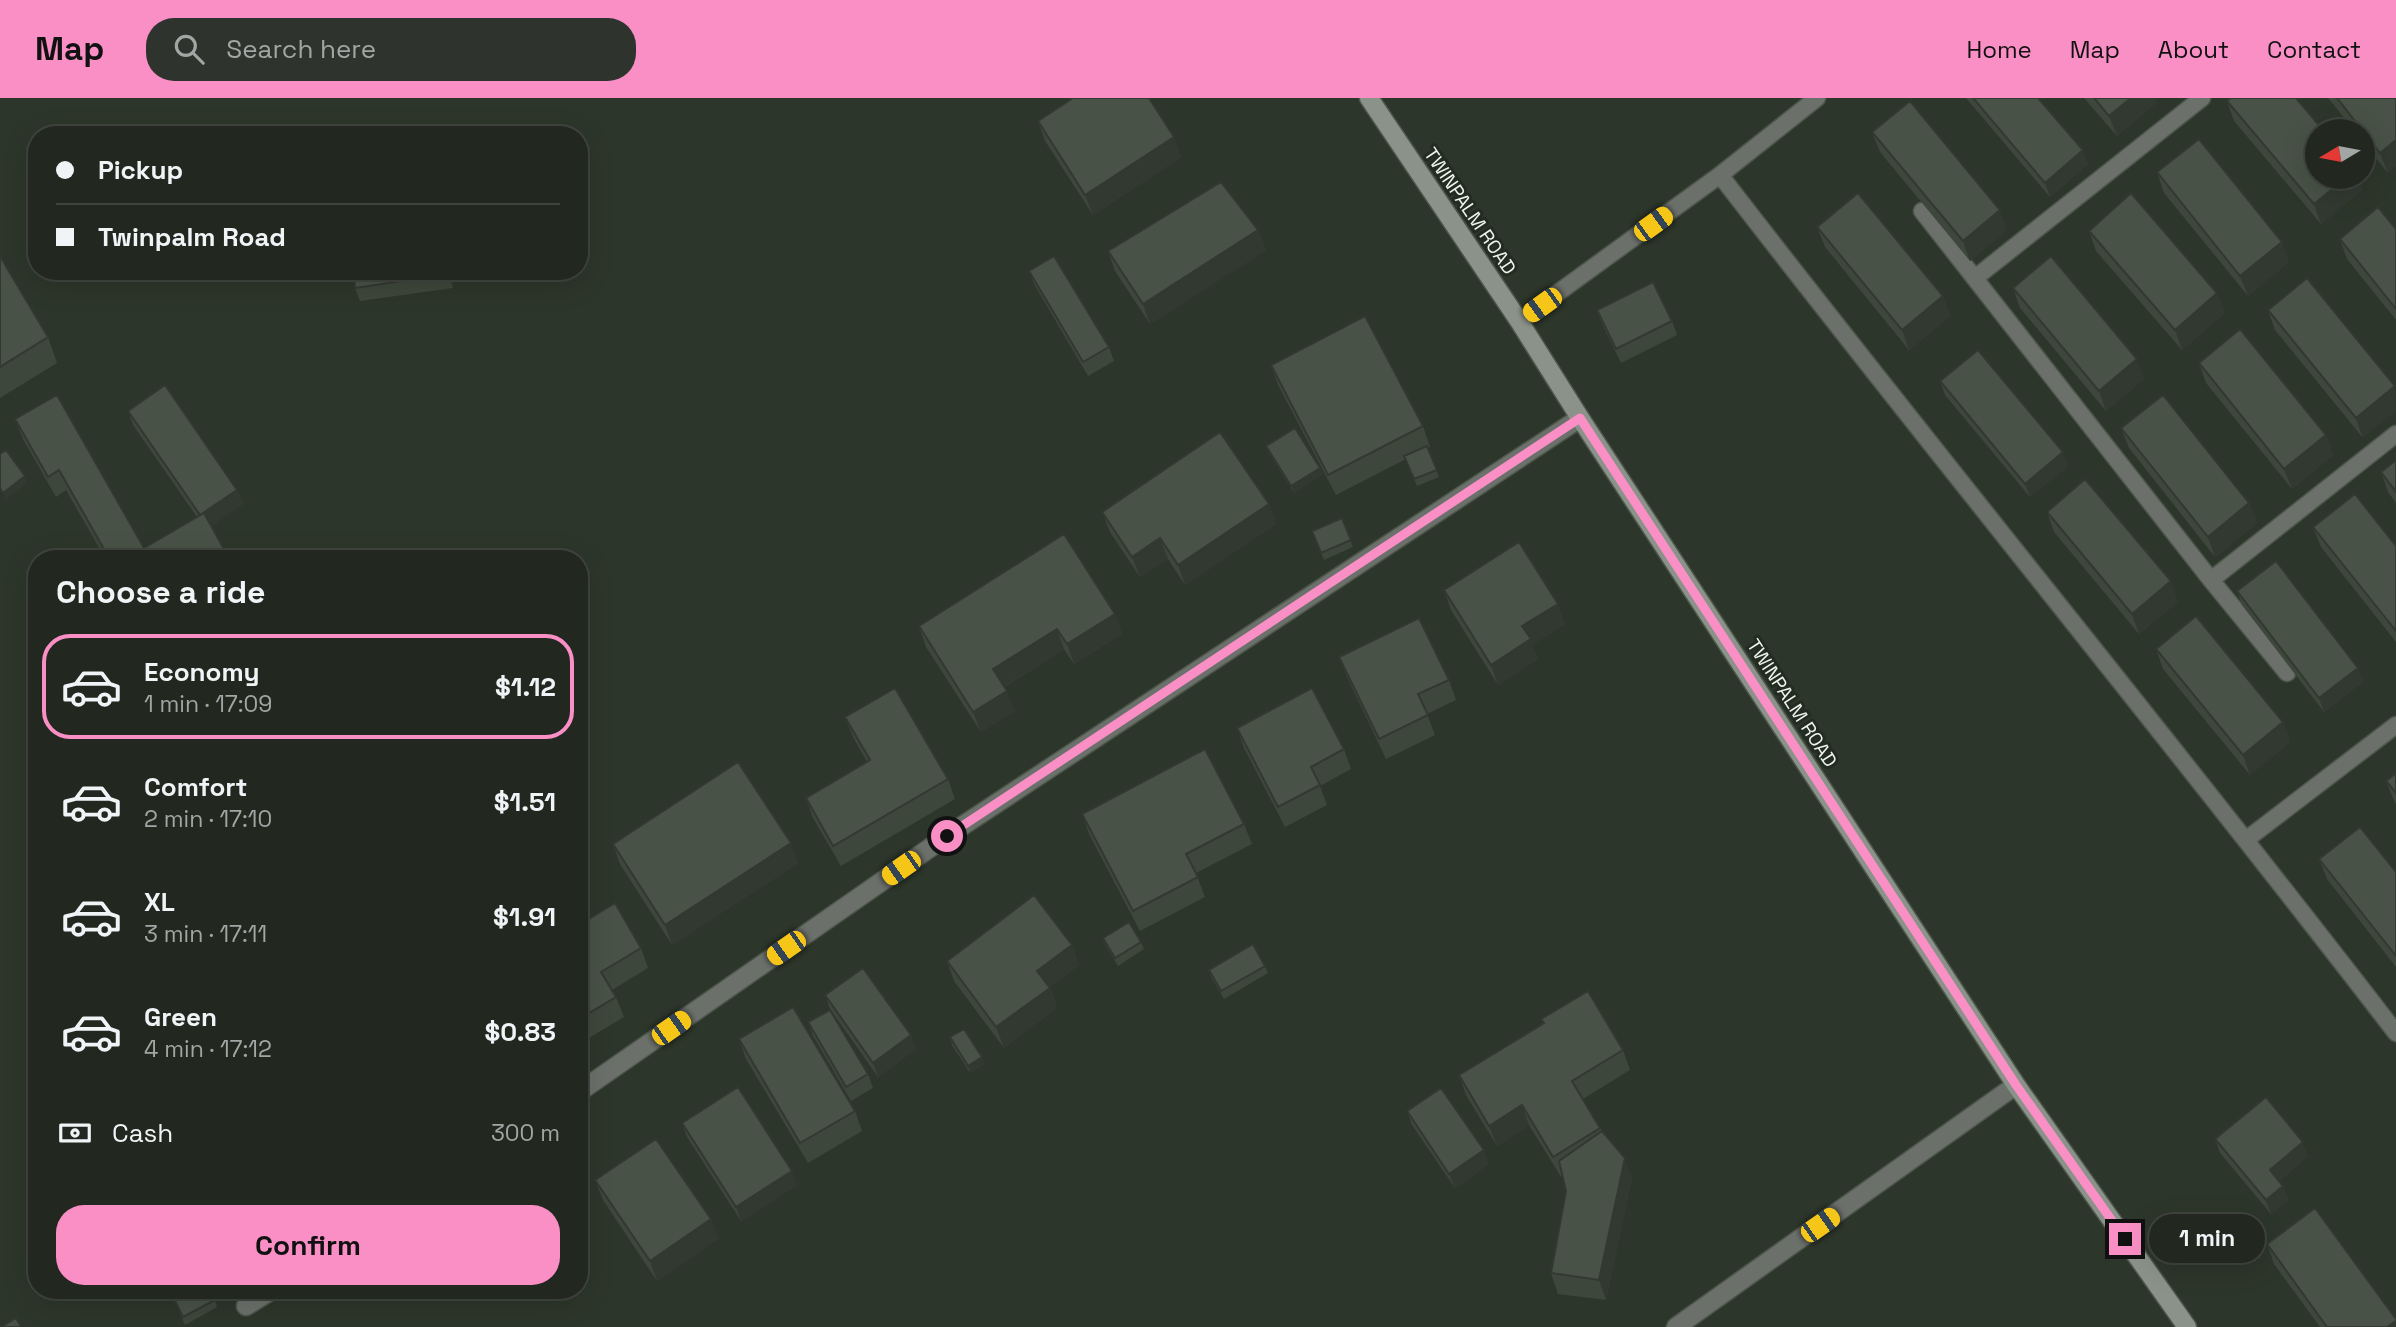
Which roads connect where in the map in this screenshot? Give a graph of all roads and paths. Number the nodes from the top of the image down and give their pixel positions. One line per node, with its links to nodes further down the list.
1 (1369, 98): 7 (main road, TWINPALM ROAD)
2 (1817, 98): 4 (lane)
3 (2202, 98): 6 (lane)
4 (1720, 175): 7 (lane); 13 (lane)
5 (1922, 211): 6 (lane)
6 (1976, 278): 10 (lane)
7 (1519, 321): 8 (main road, TWINPALM ROAD)
8 (1580, 418): 15 (main road, TWINPALM ROAD); 16 (street)
9 (2396, 434): 10 (lane)
10 (2211, 580): 11 (lane)
11 (2287, 673)
12 (2396, 724): 13 (lane)
13 (2247, 839): 14 (lane)
14 (2396, 1033)
15 (2016, 1085): 19 (street); 20 (main road, TWINPALM ROAD)
16 (588, 1086)
17 (257, 1299): 18 (street)
18 (246, 1306)
19 (1676, 1327)
20 (2187, 1327)

